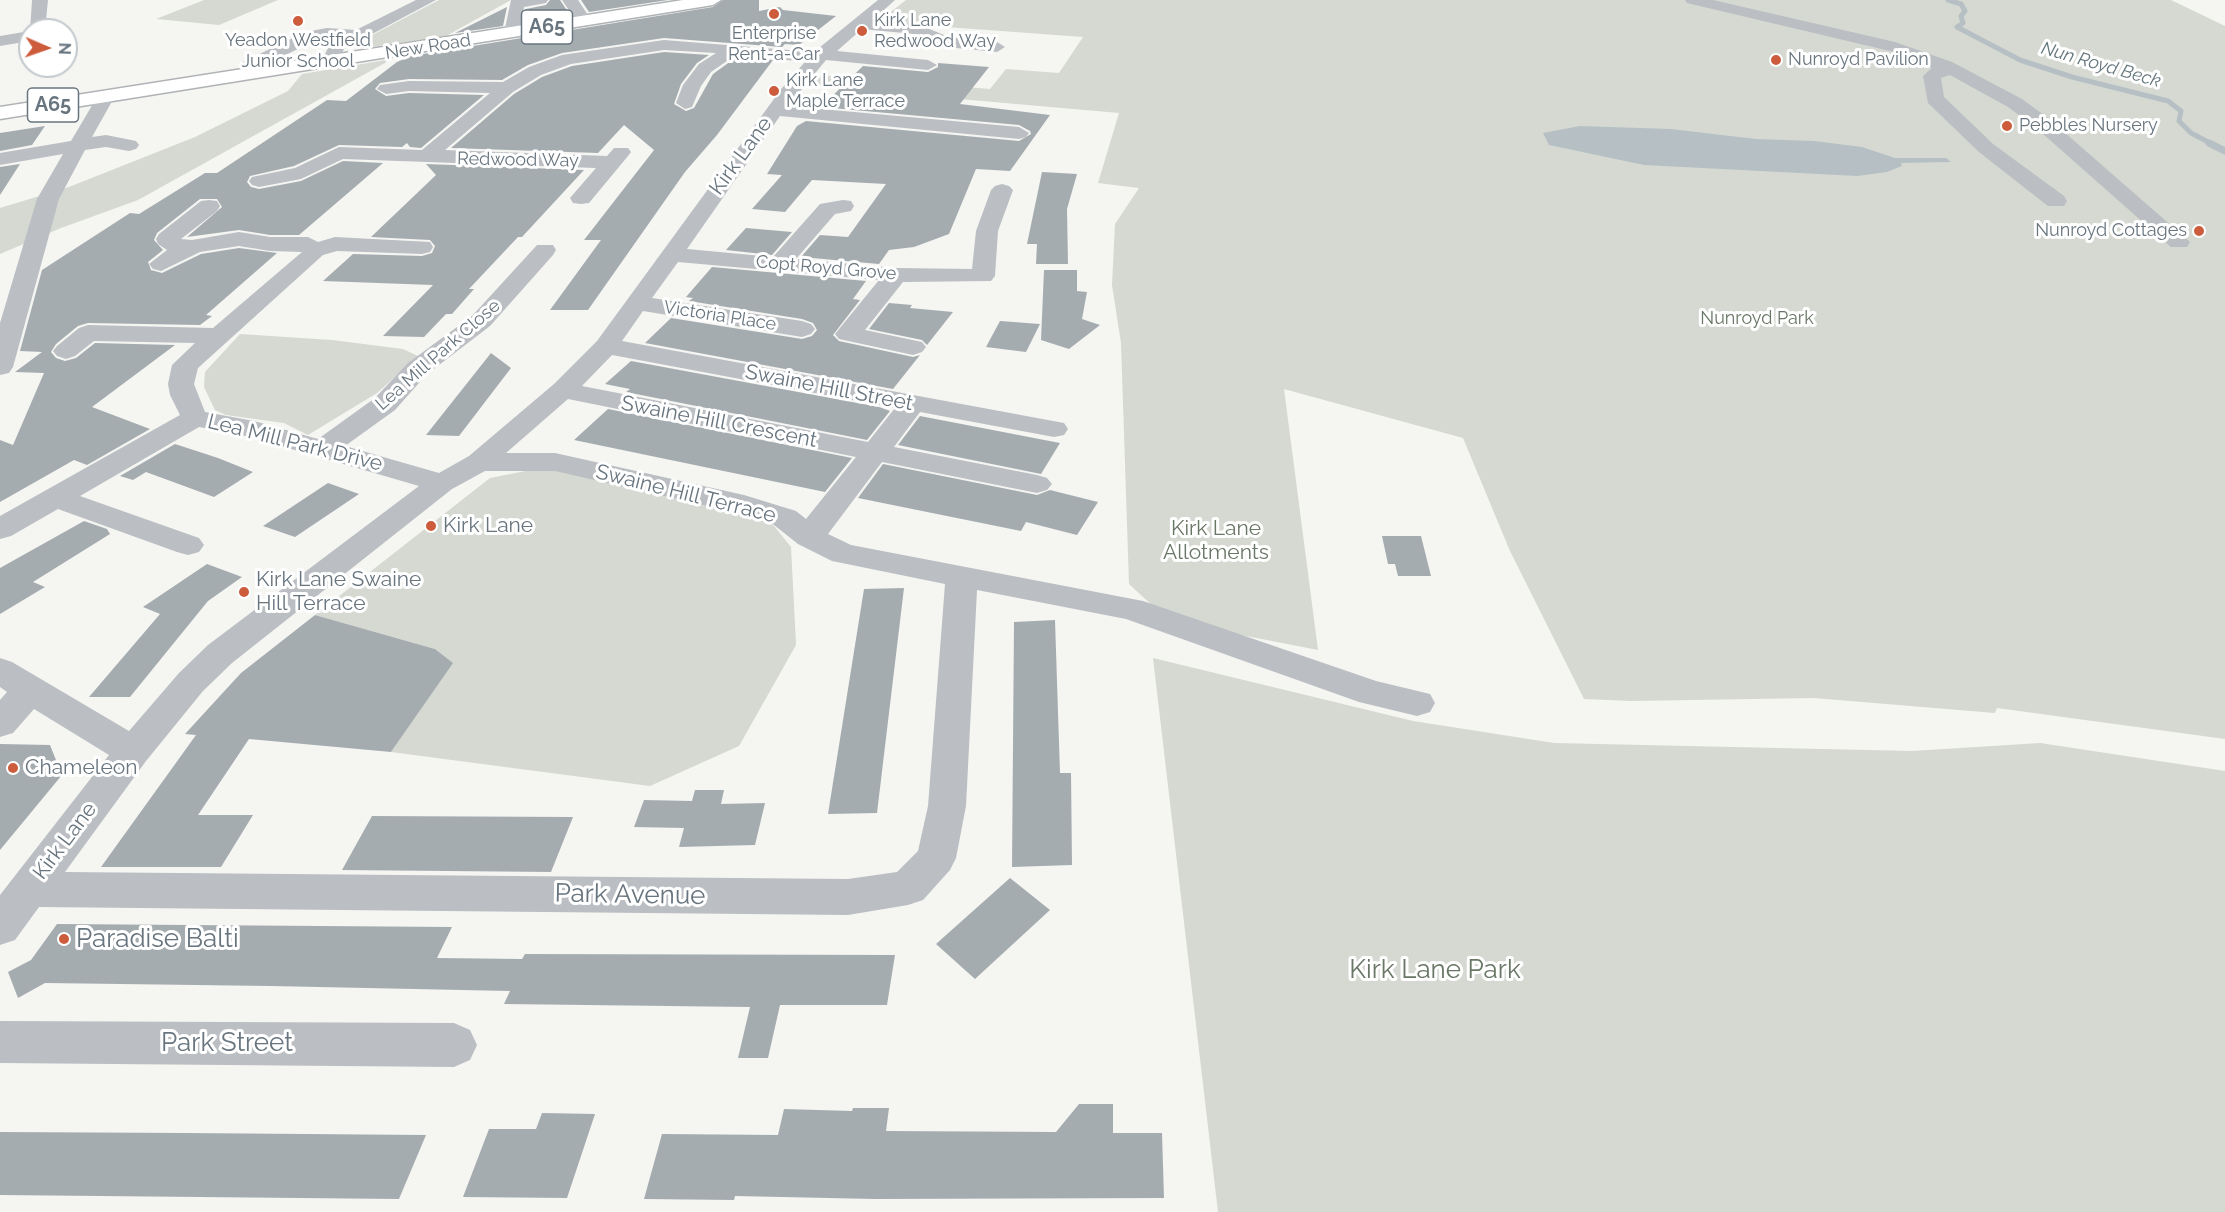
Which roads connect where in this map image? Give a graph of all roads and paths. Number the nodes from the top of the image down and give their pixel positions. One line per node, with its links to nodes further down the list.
1 (40, 0): 8 (street)
2 (428, 0): 12 (street)
3 (540, 0): 11 (street)
4 (570, 0): 9 (street)
5 (713, 0): 9 (main road, New Road / A65)
6 (887, 0): 10 (street, Kirk Lane)
7 (1693, 0): 16 (street)
8 (38, 18)
9 (584, 21): 11 (main road, New Road / A65)
10 (858, 24): 13 (street); 19 (street, Kirk Lane)
11 (512, 33): 21 (main road, New Road / A65)
12 (358, 35): 21 (street); 24 (street)
13 (931, 35): 17 (street); 22 (street)
14 (18, 38): 15 (street)
15 (0, 40)
16 (1863, 41): 20 (street); 25 (street)
17 (998, 46)
18 (734, 48): 19 (street, Redwood Way); 26 (street, Redwood Way); 29 (street)
19 (819, 56): 22 (street, Redwood Way); 30 (street, Kirk Lane)
20 (1874, 59)
21 (330, 62): 28 (main road, New Road / A65)
22 (904, 62): 23 (street, Redwood Way)
23 (928, 64)
24 (249, 66)
25 (1946, 66): 40 (street); 43 (street)
26 (507, 88): 27 (street); 35 (street, Redwood Way)
27 (386, 89)
28 (106, 96): 31 (main road, New Road / A65); 34 (street)
29 (685, 103)
30 (775, 110): 32 (street); 48 (street, Kirk Lane)
31 (0, 113)
32 (1019, 133)
33 (129, 145): 34 (street)
34 (79, 146): 36 (street); 51 (street)
35 (424, 157): 37 (street, Redwood Way); 39 (street, Redwood Way)
36 (0, 159)
37 (259, 181)
38 (1002, 190): 53 (street)
39 (581, 198)
40 (2056, 201)
41 (209, 206): 44 (street)
42 (843, 206): 50 (street)
43 (2179, 243)
44 (192, 247): 47 (street); 49 (street)
45 (422, 247): 47 (street)
46 (545, 250): 67 (street, Lea Mill Park Close)
47 (314, 251): 58 (street, Lea Mill Park Drive)
48 (670, 254): 50 (street, Copt Royd Grove); 56 (street, Kirk Lane)
49 (161, 264)
50 (779, 264): 52 (street, Copt Royd Grove)
51 (27, 272): 54 (street); 62 (street)
52 (896, 275): 53 (street, Copt Royd Grove); 60 (street)
53 (983, 276): 55 (street)
54 (0, 277)
55 (997, 296)
56 (637, 303): 57 (street, Victoria Place); 59 (street, Kirk Lane)
57 (802, 329)
58 (218, 336): 61 (street); 65 (street, Lea Mill Park Drive)
59 (606, 346): 63 (street, Kirk Lane); 64 (street, Swaine Hill Street)
60 (913, 347)
61 (66, 351)
62 (0, 367)
63 (563, 390): 68 (street, Swaine Hill Crescent); 69 (street, Kirk Lane)
64 (912, 404): 66 (street, Swaine Hill Street); 68 (street)
65 (195, 418): 67 (street, Lea Mill Park Drive); 72 (street)
66 (1054, 429)
67 (321, 450): 70 (street, Lea Mill Park Drive)
68 (876, 454): 71 (street, Swaine Hill Crescent); 74 (street)
69 (479, 462): 70 (street, Kirk Lane); 74 (street, Swaine Hill Terrace)
70 (442, 483): 81 (street, Kirk Lane)
71 (1037, 484)
72 (56, 496): 73 (street); 75 (street)
73 (0, 529)
74 (809, 537): 76 (street, Swaine Hill Terrace)
75 (188, 545)
76 (962, 578): 79 (street, Swaine Hill Terrace); 82 (street, Park Avenue)
77 (0, 671): 78 (street)
78 (30, 690): 80 (street); 81 (street)
79 (1417, 703)
80 (0, 723)
81 (133, 751): 82 (street, Kirk Lane)
82 (29, 889): 83 (street, Kirk Lane)
83 (0, 927)
84 (0, 1042): 85 (street, Park Street)
85 (454, 1045)

